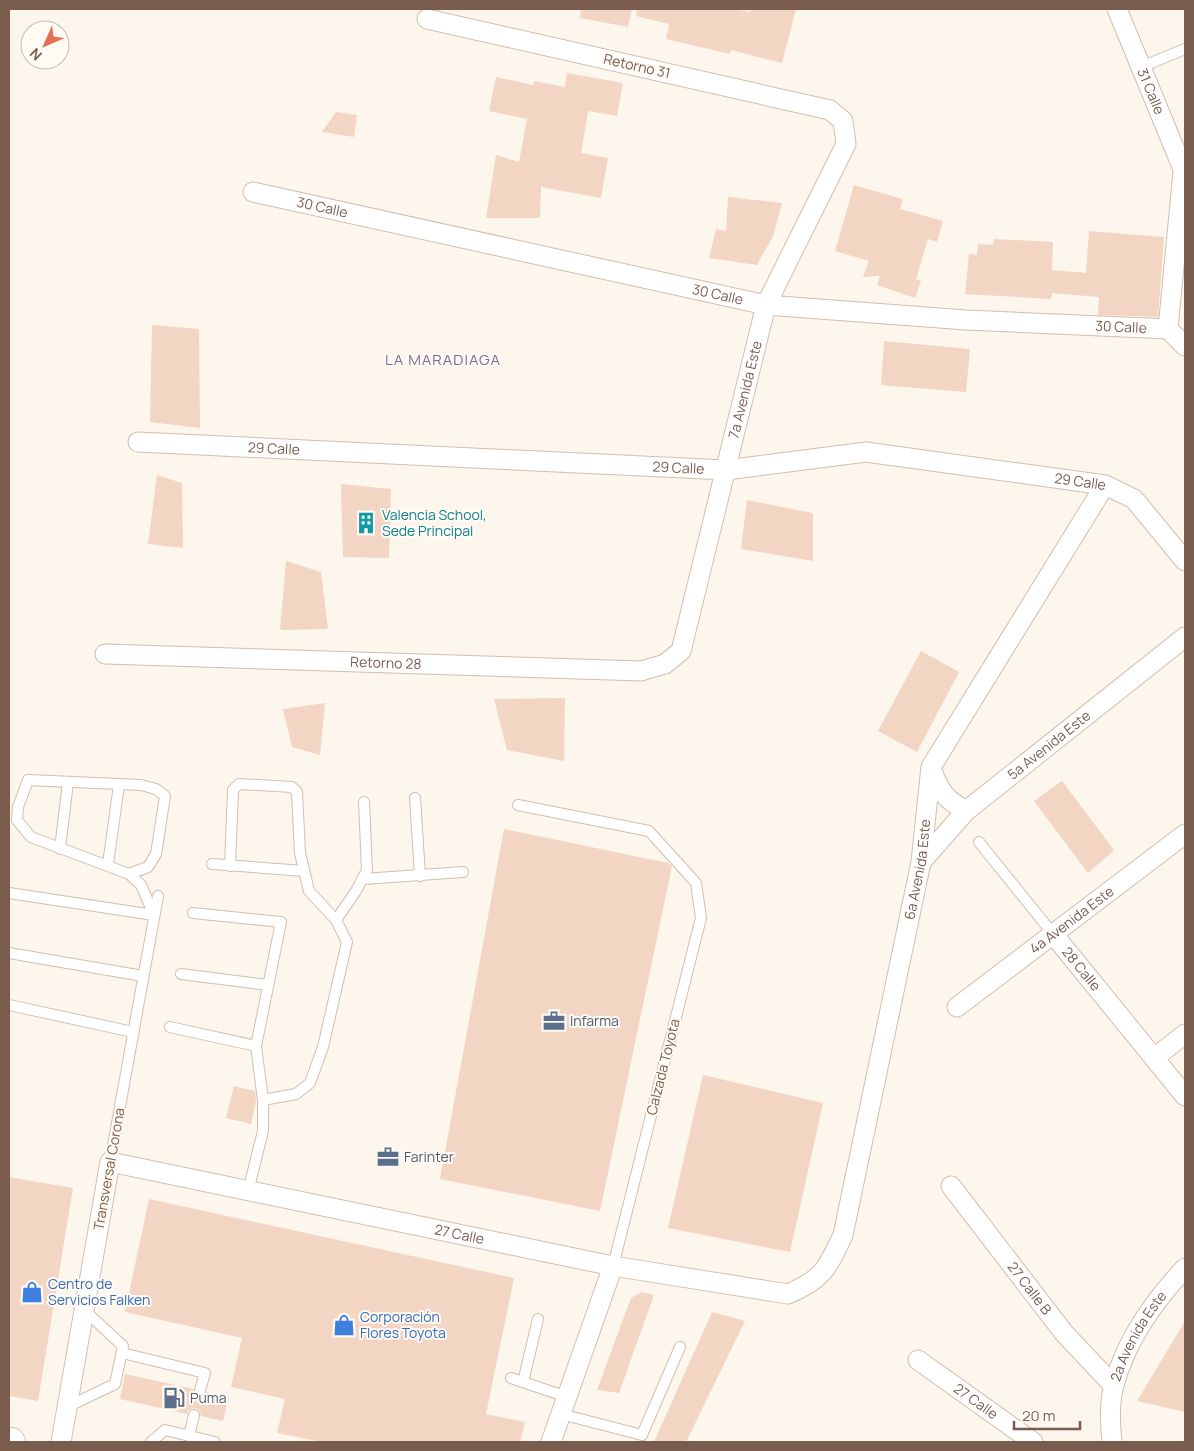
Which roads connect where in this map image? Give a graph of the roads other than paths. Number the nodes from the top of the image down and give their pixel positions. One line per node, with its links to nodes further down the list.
1 (1117, 9): 4 (street, 31 Calle)
2 (427, 18): 5 (street, Retorno 31)
3 (1185, 49): 4 (lane)
4 (1141, 67): 6 (street, 31 Calle)
5 (843, 121): 8 (street, 7a Avenida Este)
6 (1184, 173): 9 (street)
7 (253, 192): 8 (street, 30 Calle)
8 (766, 305): 9 (street, 30 Calle); 12 (street, 7a Avenida Este)
9 (1168, 329): 10 (street)
10 (1185, 346)
11 (138, 442): 12 (street, 29 Calle)
12 (726, 470): 13 (street, 29 Calle); 17 (street, 7a Avenida Este)
13 (1106, 485): 14 (street, 29 Calle); 18 (street, 6a Avenida Este)
14 (1185, 561)
15 (1185, 637): 24 (street, 5a Avenida Este)
16 (105, 654): 17 (street, Retorno 28)
17 (665, 664)
18 (931, 767): 24 (street); 28 (street, 6a Avenida Este)
19 (68, 782): 20 (lane); 27 (lane); 27 (lane)
20 (119, 785): 29 (lane); 34 (lane)
21 (415, 798): 35 (lane)
22 (364, 802): 36 (lane)
23 (518, 804): 59 (lane, Calzada Toyota)
24 (966, 811): 28 (street, 5a Avenida Este)
25 (1185, 834): 42 (street, 4a Avenida Este)
26 (979, 842): 42 (lane, 28 Calle)
27 (60, 849): 29 (lane)
28 (921, 862): 61 (street, 6a Avenida Este)
29 (108, 864): 34 (lane)
30 (212, 864): 31 (lane)
31 (230, 866): 32 (lane); 32 (lane)
32 (304, 871): 41 (lane)
33 (463, 872): 35 (lane)
34 (129, 874): 40 (lane)
35 (420, 876): 36 (lane)
36 (362, 879): 41 (lane)
37 (9, 893): 40 (lane)
38 (158, 896): 40 (lane, Transversal Corona)
39 (193, 913): 46 (lane)
40 (154, 915): 45 (lane, Transversal Corona)
41 (336, 920): 55 (lane)
42 (1053, 934): 48 (street, 4a Avenida Este); 53 (street, 28 Calle)
43 (9, 953): 45 (lane)
44 (181, 974): 46 (lane)
45 (143, 976): 50 (lane, Transversal Corona)
46 (268, 984): 52 (lane)
47 (9, 1005): 50 (lane)
48 (957, 1007)
49 (170, 1027): 52 (lane)
50 (133, 1032): 56 (lane, Transversal Corona)
51 (1185, 1034): 53 (street)
52 (256, 1046): 55 (lane)
53 (1154, 1058): 54 (street, 28 Calle)
54 (1185, 1096)
55 (263, 1100): 58 (lane)
56 (110, 1162): 58 (street, 27 Calle); 62 (street, Transversal Corona)
57 (951, 1186): 69 (street, 27 Calle B)
58 (248, 1190): 59 (street, 27 Calle)
59 (613, 1266): 61 (street, 27 Calle); 71 (street, Calzada Toyota)
60 (1185, 1268): 69 (street, 2a Avenida Este)
61 (810, 1284)
62 (84, 1310): 65 (lane); 72 (street, Transversal Corona)
63 (538, 1319): 68 (lane)
64 (680, 1347): 76 (lane)
65 (122, 1354): 70 (lane); 72 (lane)
66 (918, 1360): 81 (street, 27 Calle)
67 (510, 1378): 68 (lane)
68 (523, 1382): 71 (lane)
69 (1114, 1385): 82 (street, 2a Avenida Este)
70 (200, 1390)
71 (567, 1396): 73 (street, Calzada Toyota)
72 (67, 1407): 77 (street, Transversal Corona)
73 (561, 1414): 76 (lane); 80 (street, Calzada Toyota)
74 (194, 1415): 75 (lane)
75 (188, 1436): 78 (lane); 79 (lane)
76 (642, 1439)
77 (61, 1442)
78 (151, 1442)
79 (215, 1442)
80 (551, 1442)
81 (1033, 1442)
82 (1112, 1442)

